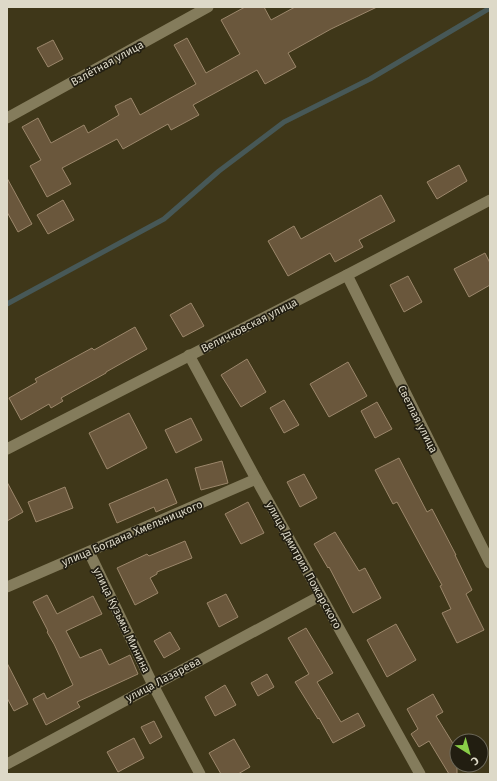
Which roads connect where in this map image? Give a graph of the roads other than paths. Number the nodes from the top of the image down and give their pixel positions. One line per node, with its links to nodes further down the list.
1 (208, 7): 2 (street, Взлётная улица)
2 (7, 118)
3 (490, 200): 4 (street, Величковская улица)
4 (346, 275): 5 (street, Величковская улица); 9 (street, Светлая улица)
5 (189, 356): 6 (street, Величковская улица); 7 (street, улица Дмитрия Пожарского)
6 (7, 449)
7 (256, 479): 8 (street, улица Богдана Хмельницкого); 11 (street, улица Дмитрия Пожарского)
8 (89, 552): 10 (street, улица Богдана Хмельницкого); 12 (street, улица Кузьмы Минина)
9 (490, 563)
10 (7, 587)
11 (320, 596): 12 (street, улица Лазарева); 15 (street, улица Дмитрия Пожарского)
12 (153, 685): 13 (street, улица Лазарева); 14 (street, улица Кузьмы Минина)
13 (7, 764)
14 (200, 774)
15 (420, 774)

